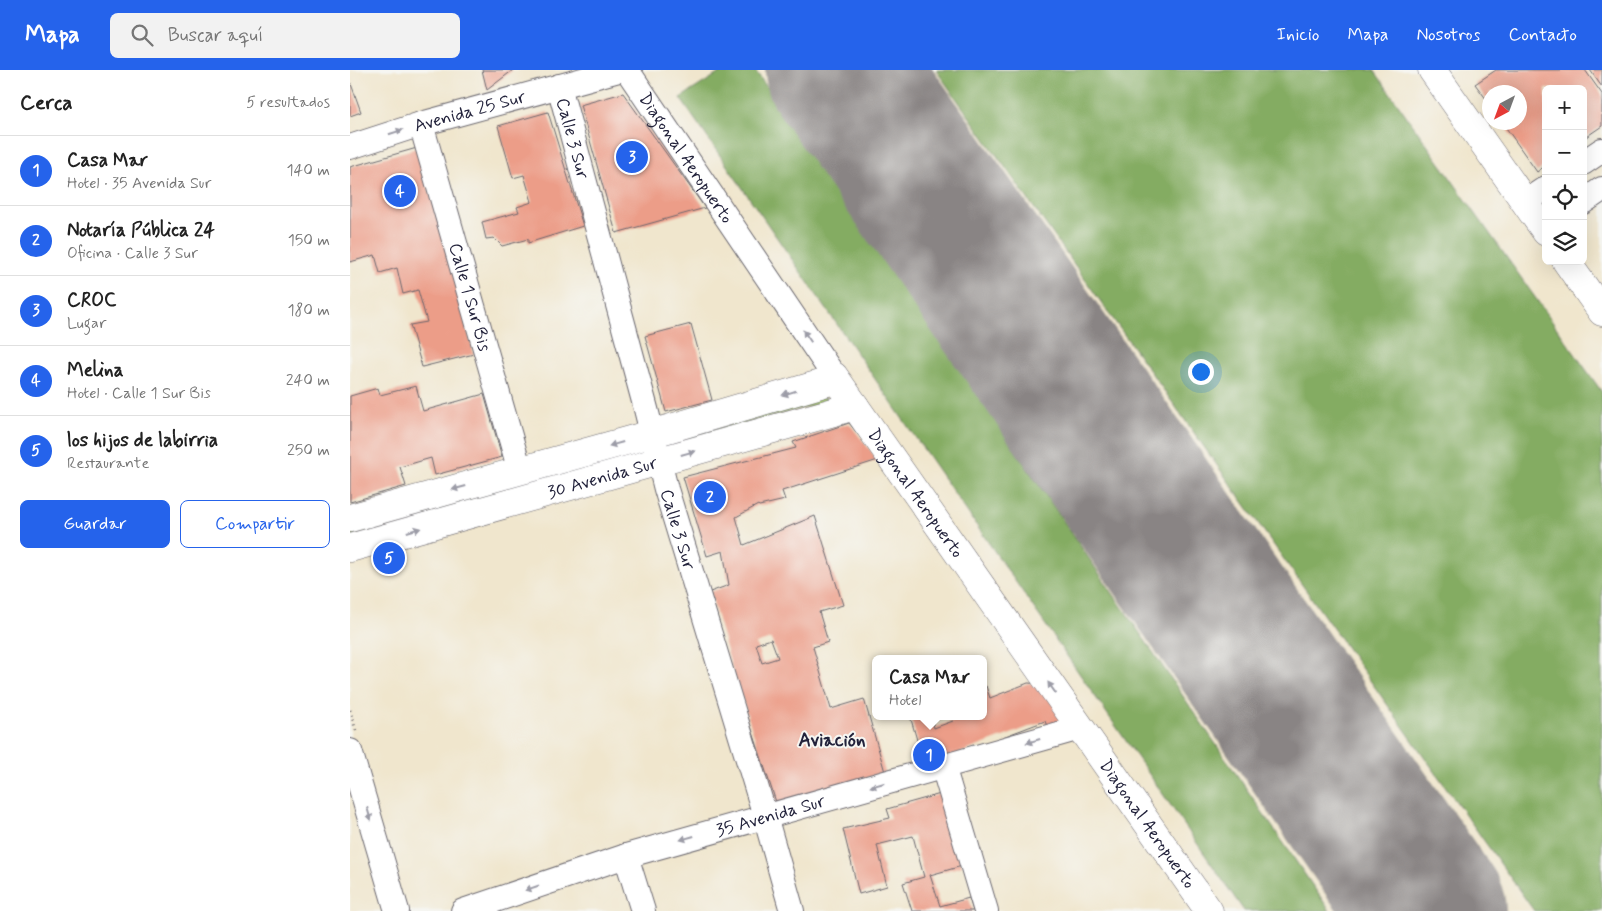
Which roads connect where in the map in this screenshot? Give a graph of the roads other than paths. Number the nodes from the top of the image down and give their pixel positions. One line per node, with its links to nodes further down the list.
1 (619, 70): 4 (street, Avenida 25 Sur)
2 (627, 70): 15 (street, Diagonal Aeropuerto, one-way to 2)
3 (1432, 70): 10 (street)
4 (559, 86): 5 (street, Avenida 25 Sur); 17 (street, Calle 3 Sur)
5 (421, 124): 6 (street, Avenida 25 Sur, one-way to 5); 19 (street, Calle 1 Sur Bis)
6 (350, 148)
7 (1602, 150): 8 (street)
8 (1587, 160)
9 (1602, 189): 11 (street)
10 (1535, 195): 12 (street)
11 (1587, 199)
12 (1542, 220)
13 (1569, 265): 14 (street)
14 (1602, 312)
15 (834, 376): 16 (street, Diagonal Aeropuerto); 17 (street, 30 Avenida Sur, one-way to 17)
16 (855, 406): 18 (street, 30 Avenida Sur, one-way to 16); 22 (street, Diagonal Aeropuerto, one-way to 16)
17 (652, 434): 18 (street, Calle 3 Sur); 19 (street, 30 Avenida Sur, one-way to 19)
18 (660, 461): 21 (street, 30 Avenida Sur, one-way to 18); 25 (street, Calle 3 Sur)
19 (520, 471): 20 (street, 30 Avenida Sur, one-way to 20)
20 (350, 518)
21 (350, 548)
22 (1080, 728): 24 (street, 35 Avenida Sur, one-way to 24); 32 (street, Diagonal Aeropuerto)
23 (350, 751): 27 (street, one-way to 27)
24 (943, 766): 25 (street, 35 Avenida Sur, one-way to 25); 31 (street)
25 (765, 816): 26 (street, 35 Avenida Sur, one-way to 26); 30 (street, Calle 3 Sur)
26 (626, 856): 28 (street, 35 Avenida Sur, one-way to 28); 29 (street)
27 (397, 911)
28 (464, 911)
29 (643, 911)
30 (792, 911)
31 (986, 911)
32 (1209, 911)

